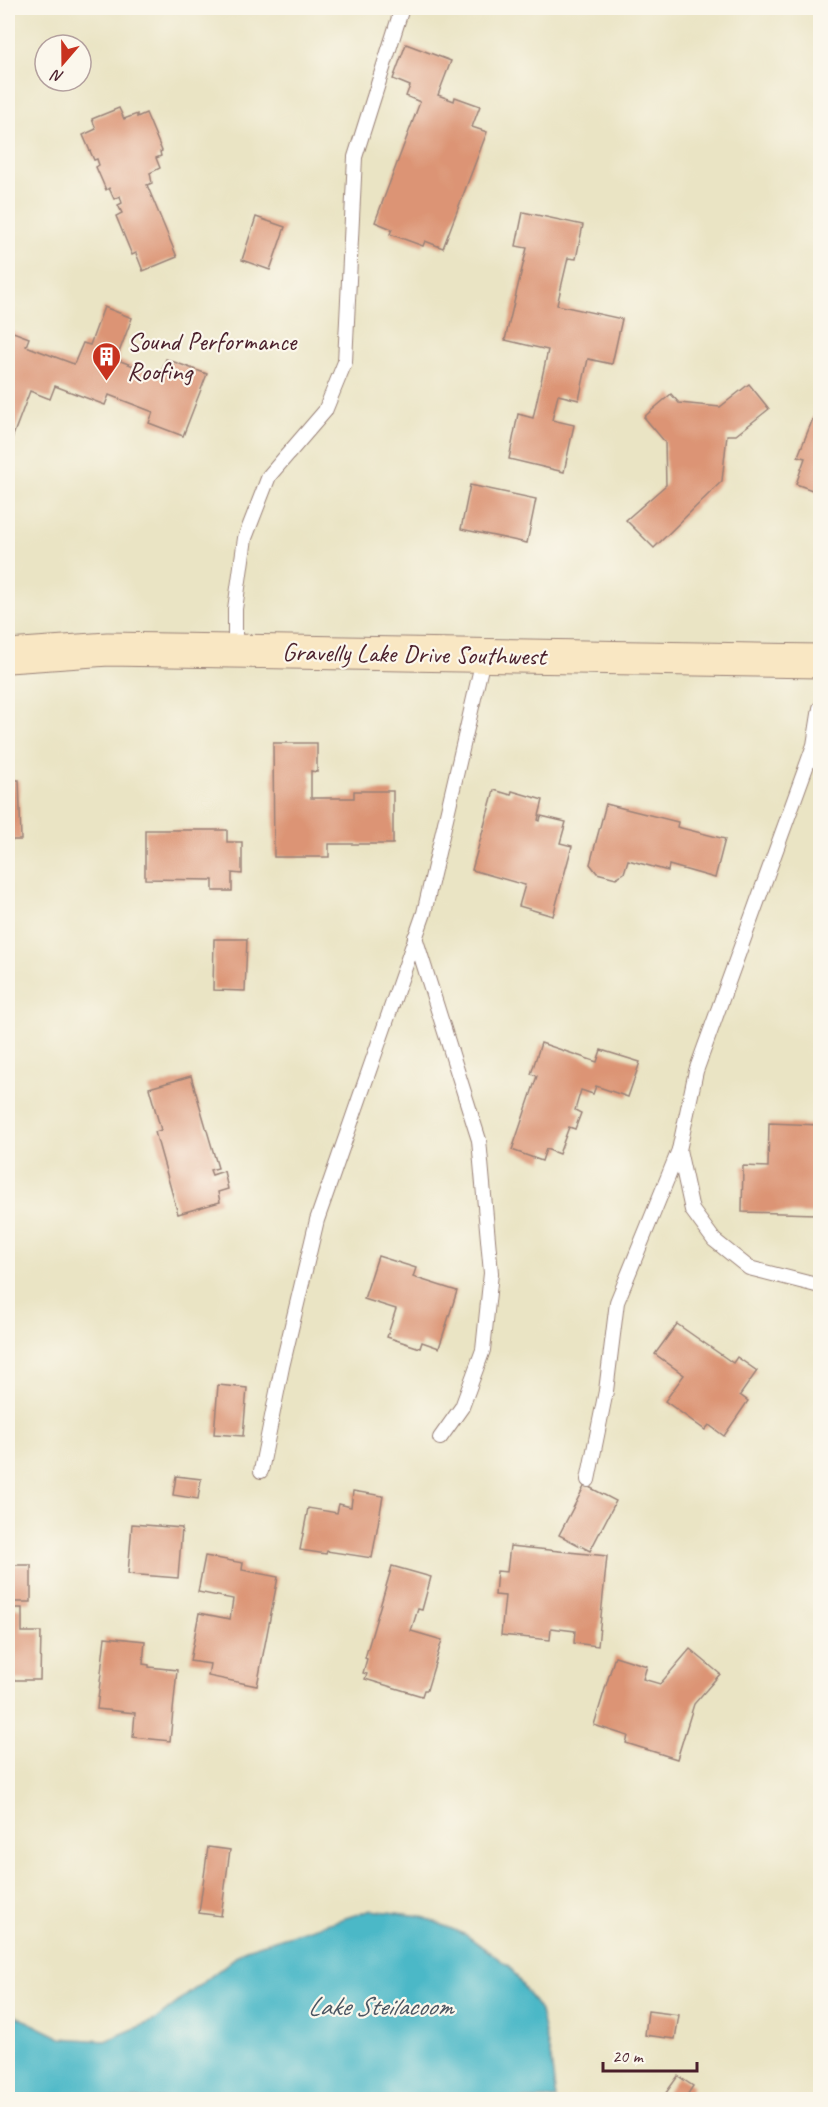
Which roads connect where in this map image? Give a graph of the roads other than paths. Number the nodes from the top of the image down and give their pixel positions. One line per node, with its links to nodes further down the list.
1 (402, 8): 2 (lane)
2 (235, 651): 3 (main road, Gravelly Lake Drive Southwest); 4 (main road, Gravelly Lake Drive Southwest)
3 (484, 655): 5 (main road, Gravelly Lake Drive Southwest); 7 (lane)
4 (8, 656)
5 (820, 661)
6 (820, 708): 8 (lane)
7 (415, 937): 10 (lane); 11 (lane)
8 (679, 1149): 9 (lane); 12 (lane)
9 (820, 1286)
10 (440, 1438)
11 (261, 1471)
12 (588, 1480)

